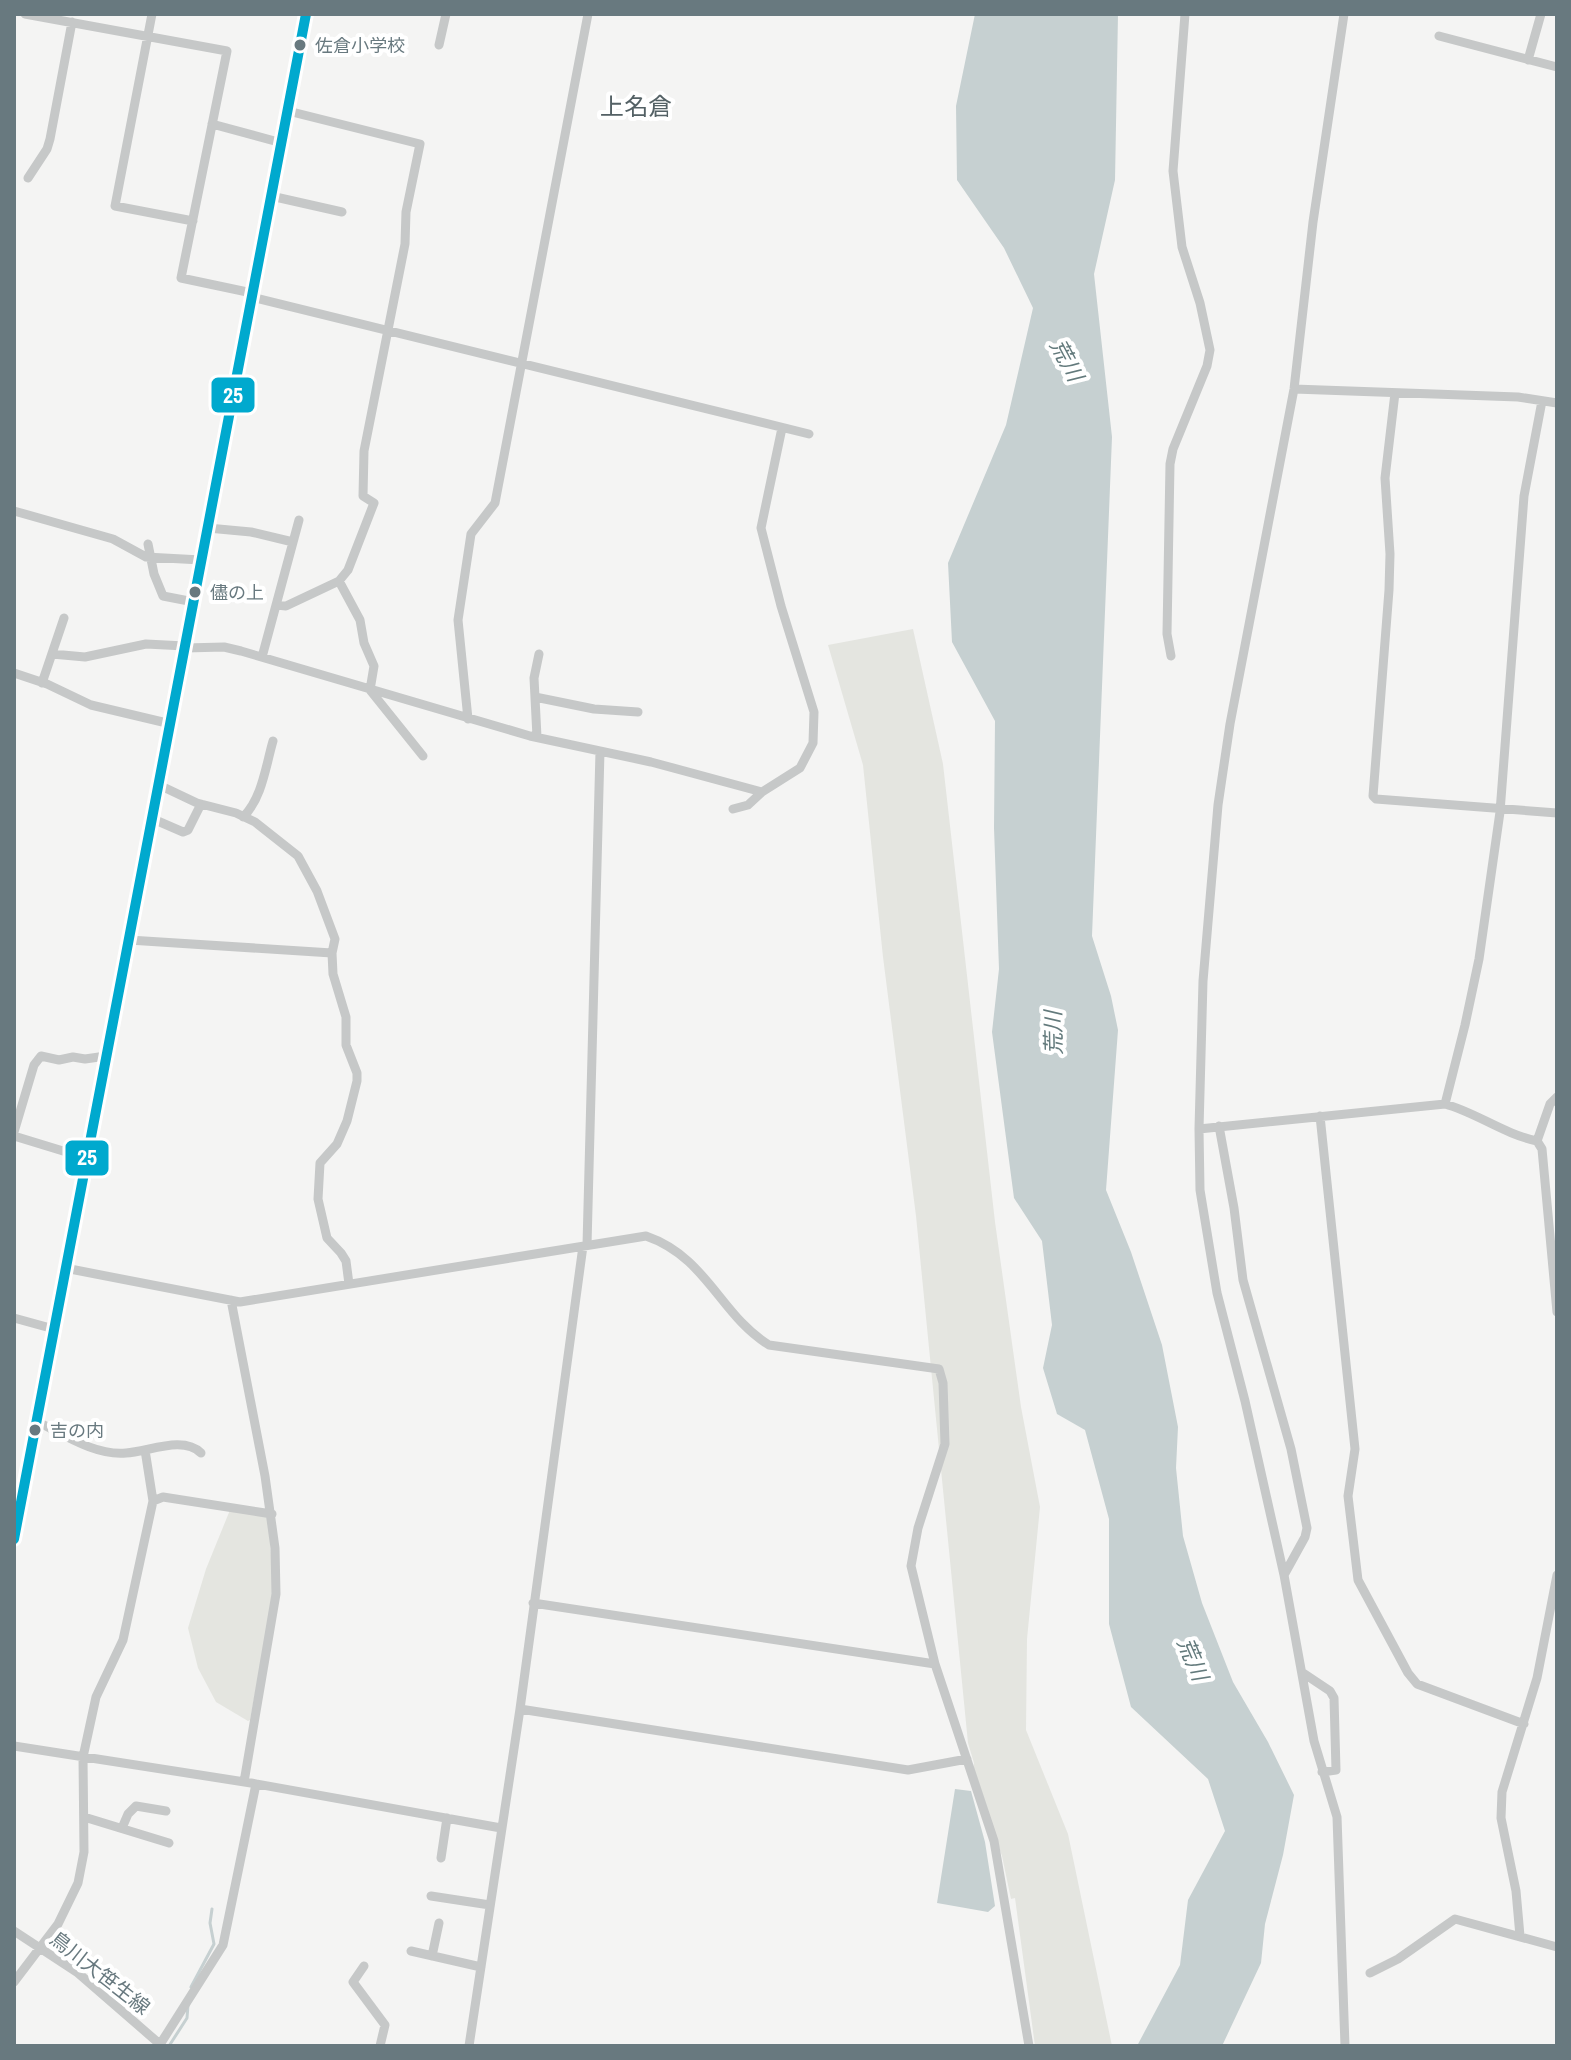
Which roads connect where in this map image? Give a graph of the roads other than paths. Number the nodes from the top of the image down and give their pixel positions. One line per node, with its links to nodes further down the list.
1 (25, 14): 9 (street)
2 (152, 14): 10 (street)
3 (306, 14): 15 (street)
4 (446, 14): 12 (street)
5 (588, 14): 24 (street)
6 (1185, 14): 45 (street)
7 (1344, 14): 25 (street)
8 (1541, 14): 13 (street)
9 (72, 22): 10 (street); 18 (street)
10 (148, 35): 16 (street); 21 (street)
11 (1439, 36): 13 (street)
12 (439, 45)
13 (1528, 60): 14 (street)
14 (1557, 67)
15 (288, 111): 17 (street); 23 (street)
16 (212, 124): 17 (street); 21 (street)
17 (282, 143): 19 (street)
18 (28, 178)
19 (271, 196): 20 (street); 22 (street)
20 (342, 212)
21 (193, 221): 22 (street)
22 (252, 295): 23 (street); 33 (street)
23 (387, 331): 24 (street); 38 (street)
24 (521, 363): 29 (street); 52 (street)
25 (1294, 389): 26 (street); 73 (street)
26 (1395, 393): 27 (street); 62 (street)
27 (1542, 401): 28 (street); 62 (street)
28 (1557, 403)
29 (782, 428): 30 (street); 59 (street)
30 (809, 434)
31 (14, 511): 36 (street)
32 (299, 520): 34 (street)
33 (208, 528): 34 (street); 37 (street)
34 (293, 542): 40 (street)
35 (148, 544): 36 (street)
36 (151, 558): 37 (street); 39 (street)
37 (201, 560): 39 (street)
38 (339, 581): 40 (street); 49 (street)
39 (194, 602): 42 (street)
40 (276, 605): 46 (street)
41 (64, 618): 43 (street)
42 (185, 647): 43 (street); 46 (street); 53 (street)
43 (52, 654): 48 (street)
44 (539, 654): 50 (street)
45 (1171, 656)
46 (262, 657): 49 (street)
47 (14, 673): 48 (street)
48 (42, 683): 53 (street)
49 (370, 690): 52 (street); 57 (street)
50 (535, 697): 51 (street); 54 (street)
51 (638, 712)
52 (468, 719): 54 (street)
53 (171, 724): 58 (street)
54 (537, 737): 56 (street)
55 (273, 741): 64 (street)
56 (600, 751): 59 (street); 77 (street)
57 (423, 756)
58 (159, 785): 60 (street); 65 (street)
59 (762, 792): 61 (street)
60 (201, 804): 64 (street); 65 (street)
61 (733, 809)
62 (1500, 809): 63 (street); 70 (street)
63 (1557, 813)
64 (243, 817): 67 (street)
65 (153, 819): 66 (street)
66 (129, 940): 67 (street); 68 (street)
67 (332, 953): 79 (street)
68 (106, 1056): 74 (street); 76 (street)
69 (1557, 1097): 75 (street)
70 (1445, 1104): 71 (street); 75 (street)
71 (1320, 1116): 72 (street); 96 (street)
72 (1219, 1126): 73 (street); 90 (street)
73 (1199, 1129): 90 (street)
74 (14, 1134): 76 (street)
75 (1537, 1141): 81 (street)
76 (86, 1158): 78 (street)
77 (585, 1246): 79 (street); 92 (street); 93 (street)
78 (65, 1268): 80 (street); 83 (street)
79 (349, 1284): 80 (street)
80 (231, 1300): 88 (street)
81 (1557, 1312)
82 (14, 1318): 83 (street)
83 (54, 1329): 84 (street)
84 (36, 1421): 85 (street); 89 (street)
85 (145, 1450): 86 (street); 87 (street)
86 (201, 1453)
87 (153, 1501): 88 (street); 98 (street)
88 (272, 1514): 101 (street)
89 (14, 1539)
90 (1284, 1575): 94 (street)
91 (1557, 1575): 96 (street)
92 (533, 1603): 93 (street); 95 (street)
93 (935, 1664): 99 (street)
94 (1303, 1673): 100 (street); 100 (street)
95 (520, 1709): 99 (street); 107 (street)
96 (1524, 1724): 114 (street)
97 (14, 1746): 98 (street)
98 (83, 1757): 101 (street); 104 (street)
99 (967, 1759): 126 (street)
100 (1322, 1772): 127 (street)
101 (244, 1782): 102 (street)
102 (256, 1784): 105 (street); 123 (street)
103 (166, 1811): 106 (street)
104 (84, 1817): 106 (street); 115 (street)
105 (447, 1818): 107 (street); 109 (street)
106 (122, 1828): 108 (street)
107 (501, 1828): 111 (street)
108 (169, 1843)
109 (441, 1858)
110 (431, 1896): 111 (street)
111 (490, 1905): 120 (street)
112 (439, 1923): 118 (street)
113 (14, 1931): 115 (street, 鳥川大笹生線)
114 (1520, 1936): 116 (street); 121 (street)
115 (40, 1947): 122 (street); 123 (street, 鳥川大笹生線)
116 (1557, 1947)
117 (411, 1951): 118 (street)
118 (432, 1956): 120 (street)
119 (364, 1966): 124 (street)
120 (481, 1967): 125 (street)
121 (1370, 1973)
122 (14, 1982)
123 (160, 2045)
124 (380, 2046)
125 (469, 2046)
126 (1029, 2046)
127 (1345, 2046)

